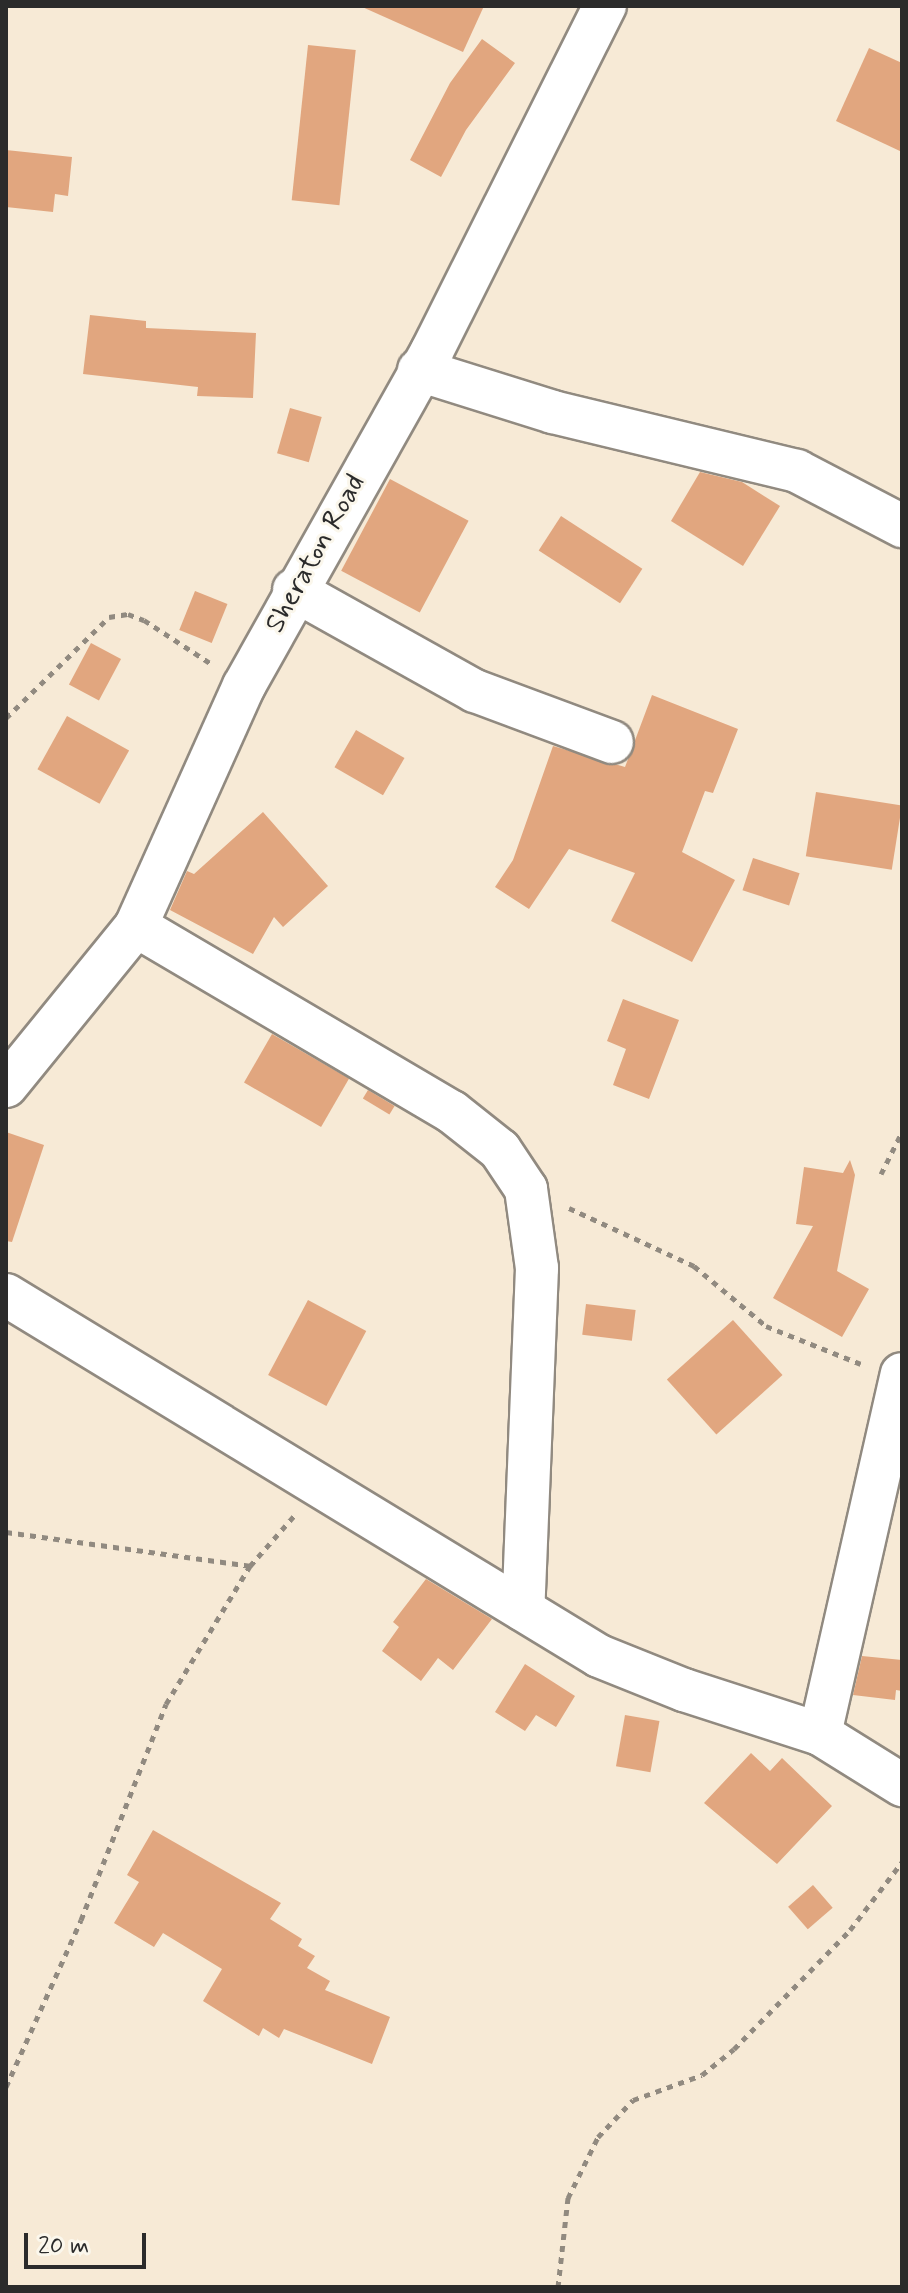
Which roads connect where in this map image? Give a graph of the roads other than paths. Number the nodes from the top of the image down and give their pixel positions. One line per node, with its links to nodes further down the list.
1 (605, 6): 2 (street, Sheraton Road)
2 (419, 370): 3 (street); 4 (street, Sheraton Road)
3 (902, 526)
4 (294, 590): 5 (street); 6 (street, Sheraton Road)
5 (612, 742)
6 (136, 926): 7 (street, Sheraton Road); 10 (street)
7 (6, 1086)
8 (6, 1295): 10 (street)
9 (901, 1375): 11 (street)
10 (523, 1610): 11 (street)
11 (820, 1734): 12 (street)
12 (902, 1785)

